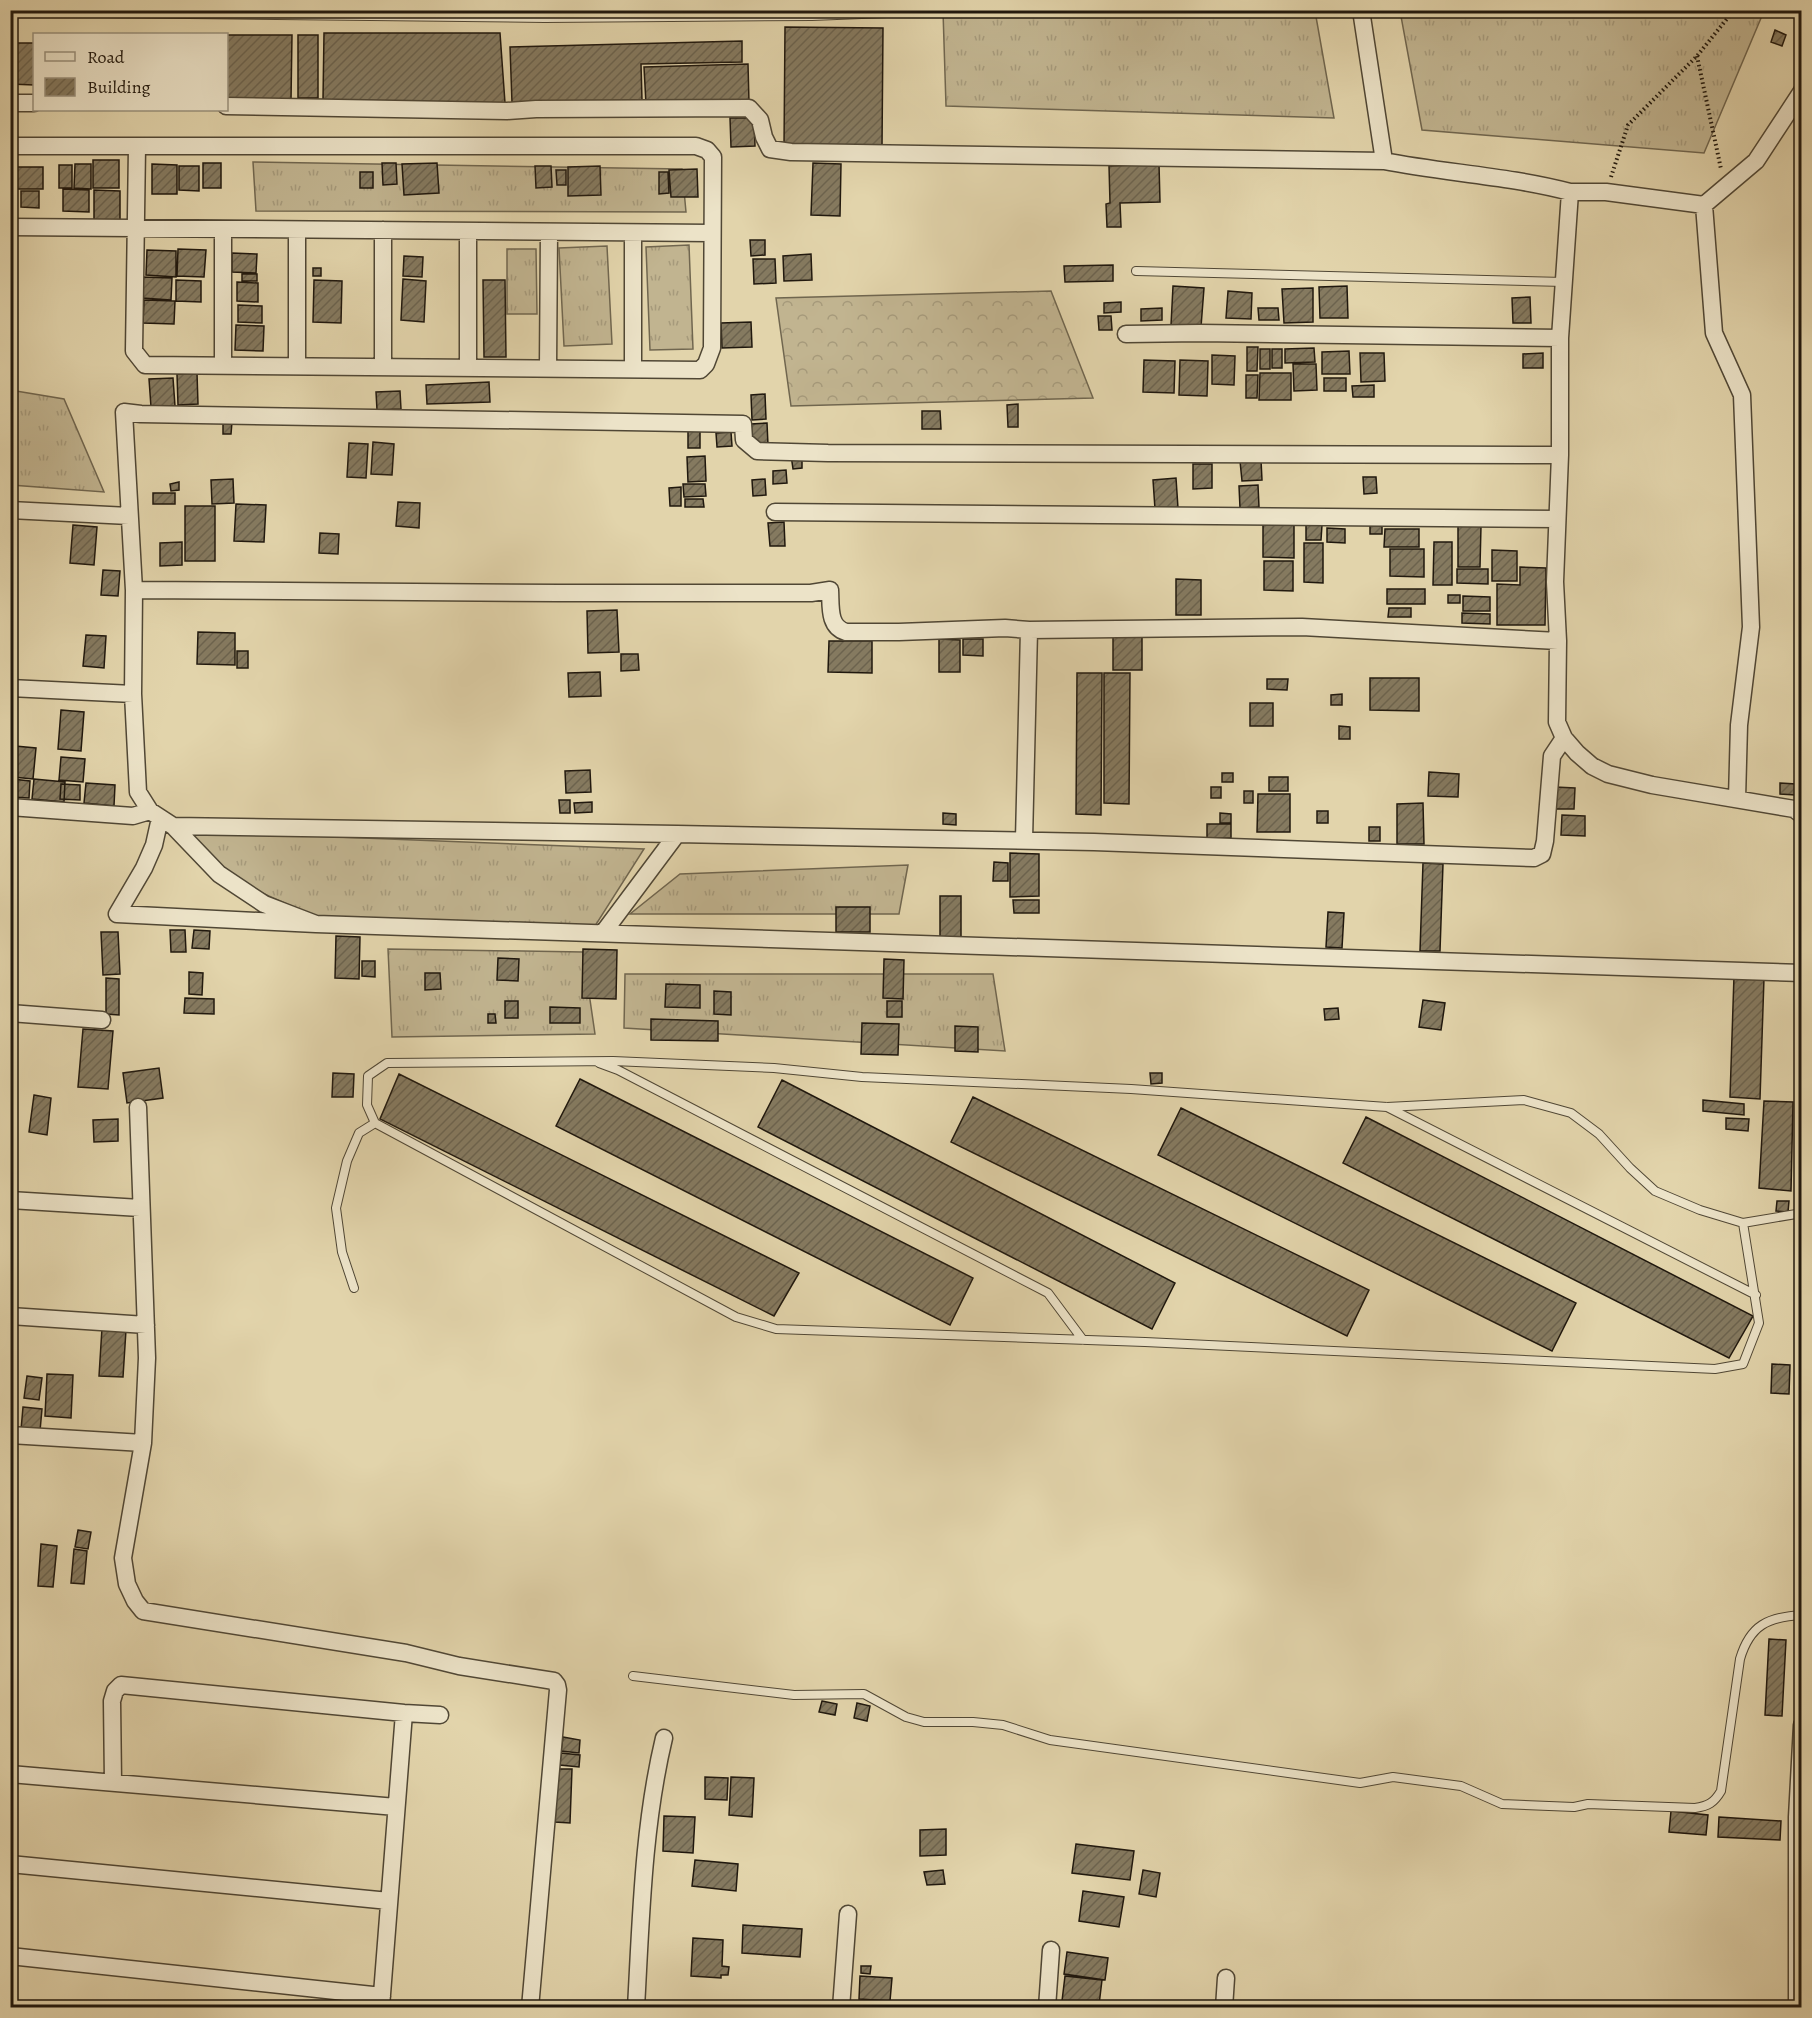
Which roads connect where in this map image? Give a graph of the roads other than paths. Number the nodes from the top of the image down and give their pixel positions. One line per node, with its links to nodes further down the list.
1 (961, 10): 5 (lane)
2 (1361, 10): 14 (street)
3 (10, 12): 4 (lane)
4 (67, 12): 6 (lane)
5 (812, 13): 7 (lane)
6 (456, 14): 7 (lane)
7 (546, 14)
8 (1802, 91): 16 (street)
9 (10, 103): 10 (street)
10 (33, 103)
11 (228, 106): 14 (street)
12 (10, 146): 13 (street)
13 (137, 147): 18 (street); 25 (street)
14 (1384, 160): 15 (street)
15 (1570, 192): 16 (street); 27 (street)
16 (1704, 205): 47 (street)
17 (10, 227): 18 (street)
18 (137, 228): 19 (street); 30 (street)
19 (223, 229): 20 (street); 30 (street)
20 (297, 230): 21 (street); 31 (street)
21 (383, 230): 22 (street); 32 (street)
22 (468, 231): 23 (street); 33 (street)
23 (549, 232): 24 (street); 34 (street)
24 (633, 233): 25 (street); 35 (street)
25 (711, 233): 35 (street)
26 (1136, 271): 27 (lane)
27 (1564, 282): 29 (street)
28 (1126, 334): 29 (street)
29 (1560, 338): 36 (street)
30 (223, 366): 31 (street)
31 (297, 366): 32 (street)
32 (382, 367): 33 (street)
33 (468, 368): 34 (street)
34 (548, 369): 35 (street)
35 (633, 369)
36 (1560, 455): 39 (street); 40 (street)
37 (10, 510): 39 (street)
38 (775, 512): 40 (street)
39 (129, 516): 41 (street)
40 (1557, 519): 43 (street)
41 (134, 590): 42 (street); 45 (street)
42 (1029, 630): 43 (street); 52 (street)
43 (1558, 641): 46 (street)
44 (10, 688): 45 (street)
45 (133, 694): 50 (street)
46 (1564, 738): 47 (street); 52 (street)
47 (1737, 799): 49 (street)
48 (10, 807): 50 (street)
49 (1802, 815)
50 (161, 818): 51 (street); 53 (street); 53 (street)
51 (677, 834): 52 (street); 54 (street)
52 (1024, 840)
53 (316, 924): 54 (street)
54 (603, 933): 55 (street)
55 (1802, 973)
56 (10, 1013): 57 (street)
57 (102, 1020)
58 (594, 1061): 60 (lane); 61 (lane); 70 (lane)
59 (138, 1107): 63 (street)
60 (1387, 1107): 65 (lane); 67 (lane)
61 (375, 1123): 66 (lane); 70 (lane)
62 (10, 1200): 63 (street)
63 (140, 1208): 69 (street)
64 (1802, 1213): 65 (lane)
65 (1743, 1222): 67 (lane)
66 (354, 1288)
67 (1756, 1295): 70 (lane)
68 (10, 1316): 69 (street)
69 (146, 1325): 72 (street)
70 (1083, 1340)
71 (10, 1435): 72 (street)
72 (143, 1443): 89 (street)
73 (1802, 1615): 74 (lane)
74 (633, 1676)
75 (404, 1713): 76 (street); 80 (street); 81 (street)
76 (440, 1715)
77 (1802, 1725): 94 (street)
78 (664, 1738): 90 (street)
79 (10, 1774): 80 (street)
80 (113, 1782): 81 (street)
81 (396, 1807): 83 (street)
82 (10, 1864): 83 (street)
83 (389, 1901): 88 (street)
84 (848, 1914): 91 (street)
85 (1052, 1950): 92 (street)
86 (10, 1956): 88 (street)
87 (1226, 1978): 93 (street)
88 (381, 2002)
89 (530, 2007)
90 (636, 2007)
91 (841, 2007)
92 (1047, 2007)
93 (1224, 2007)
94 (1797, 2007)

